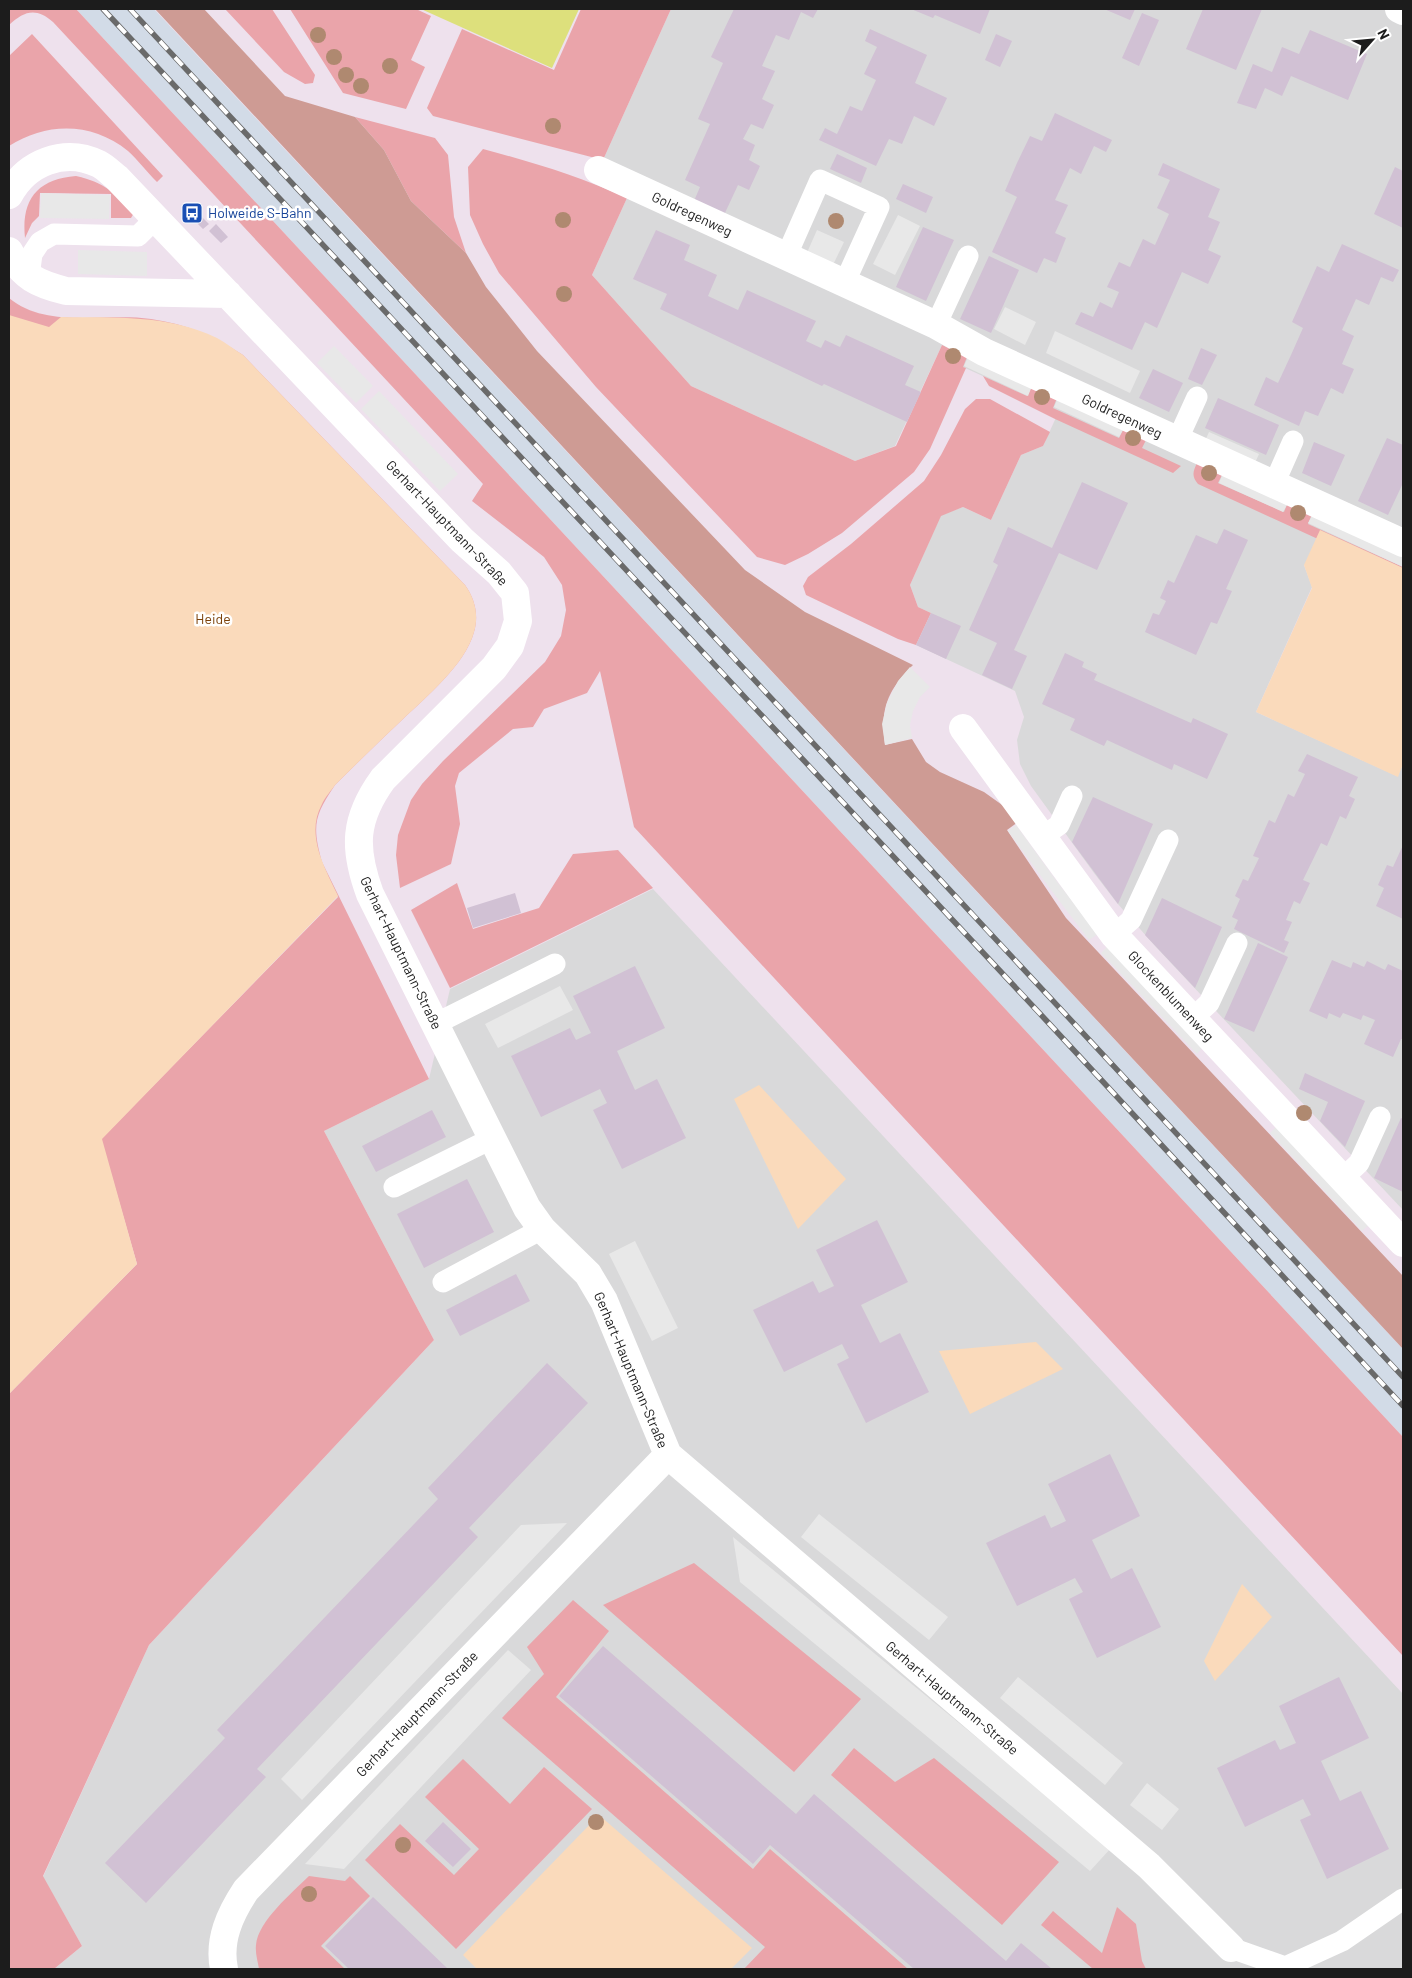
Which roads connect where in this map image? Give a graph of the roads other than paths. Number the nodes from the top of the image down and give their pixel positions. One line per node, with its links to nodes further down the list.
1 (1399, 9): 2 (street)
2 (1403, 11)
3 (598, 170): 8 (street, Goldregenweg)
4 (11, 186): 5 (street, Gerhart-Hauptmann-Straße)
5 (156, 218): 9 (lane); 11 (street, Gerhart-Hauptmann-Straße)
6 (9, 251): 9 (street)
7 (968, 256): 12 (lane)
8 (786, 257): 10 (street, Goldregenweg); 10 (lane)
9 (29, 277): 11 (street)
10 (844, 284): 12 (street, Goldregenweg)
11 (228, 294): 26 (street, Gerhart-Hauptmann-Straße)
12 (936, 326): 14 (street, Goldregenweg)
13 (1197, 397): 14 (lane)
14 (1177, 441): 16 (street, Goldregenweg)
15 (1293, 441): 16 (lane)
16 (1274, 484): 17 (street, Goldregenweg)
17 (1402, 538)
18 (963, 728): 20 (street, Glockenblumenweg)
19 (1072, 796): 20 (lane)
20 (1042, 837): 22 (street, Glockenblumenweg)
21 (1168, 840): 22 (lane)
22 (1114, 935): 25 (street, Glockenblumenweg)
23 (1237, 943): 25 (lane)
24 (556, 964): 26 (lane)
25 (1192, 1019): 29 (street, Glockenblumenweg)
26 (434, 1024): 28 (street, Gerhart-Hauptmann-Straße)
27 (1380, 1117): 29 (lane)
28 (491, 1139): 30 (lane); 31 (street, Gerhart-Hauptmann-Straße)
29 (1342, 1179): 32 (street, Glockenblumenweg)
30 (394, 1187)
31 (542, 1229): 33 (lane); 34 (street, Gerhart-Hauptmann-Straße)
32 (1403, 1243)
33 (443, 1282)
34 (668, 1455): 36 (street, Gerhart-Hauptmann-Straße); 37 (street, Gerhart-Hauptmann-Straße)
35 (1403, 1899): 36 (lane)
36 (1231, 1948)
37 (224, 1969)

